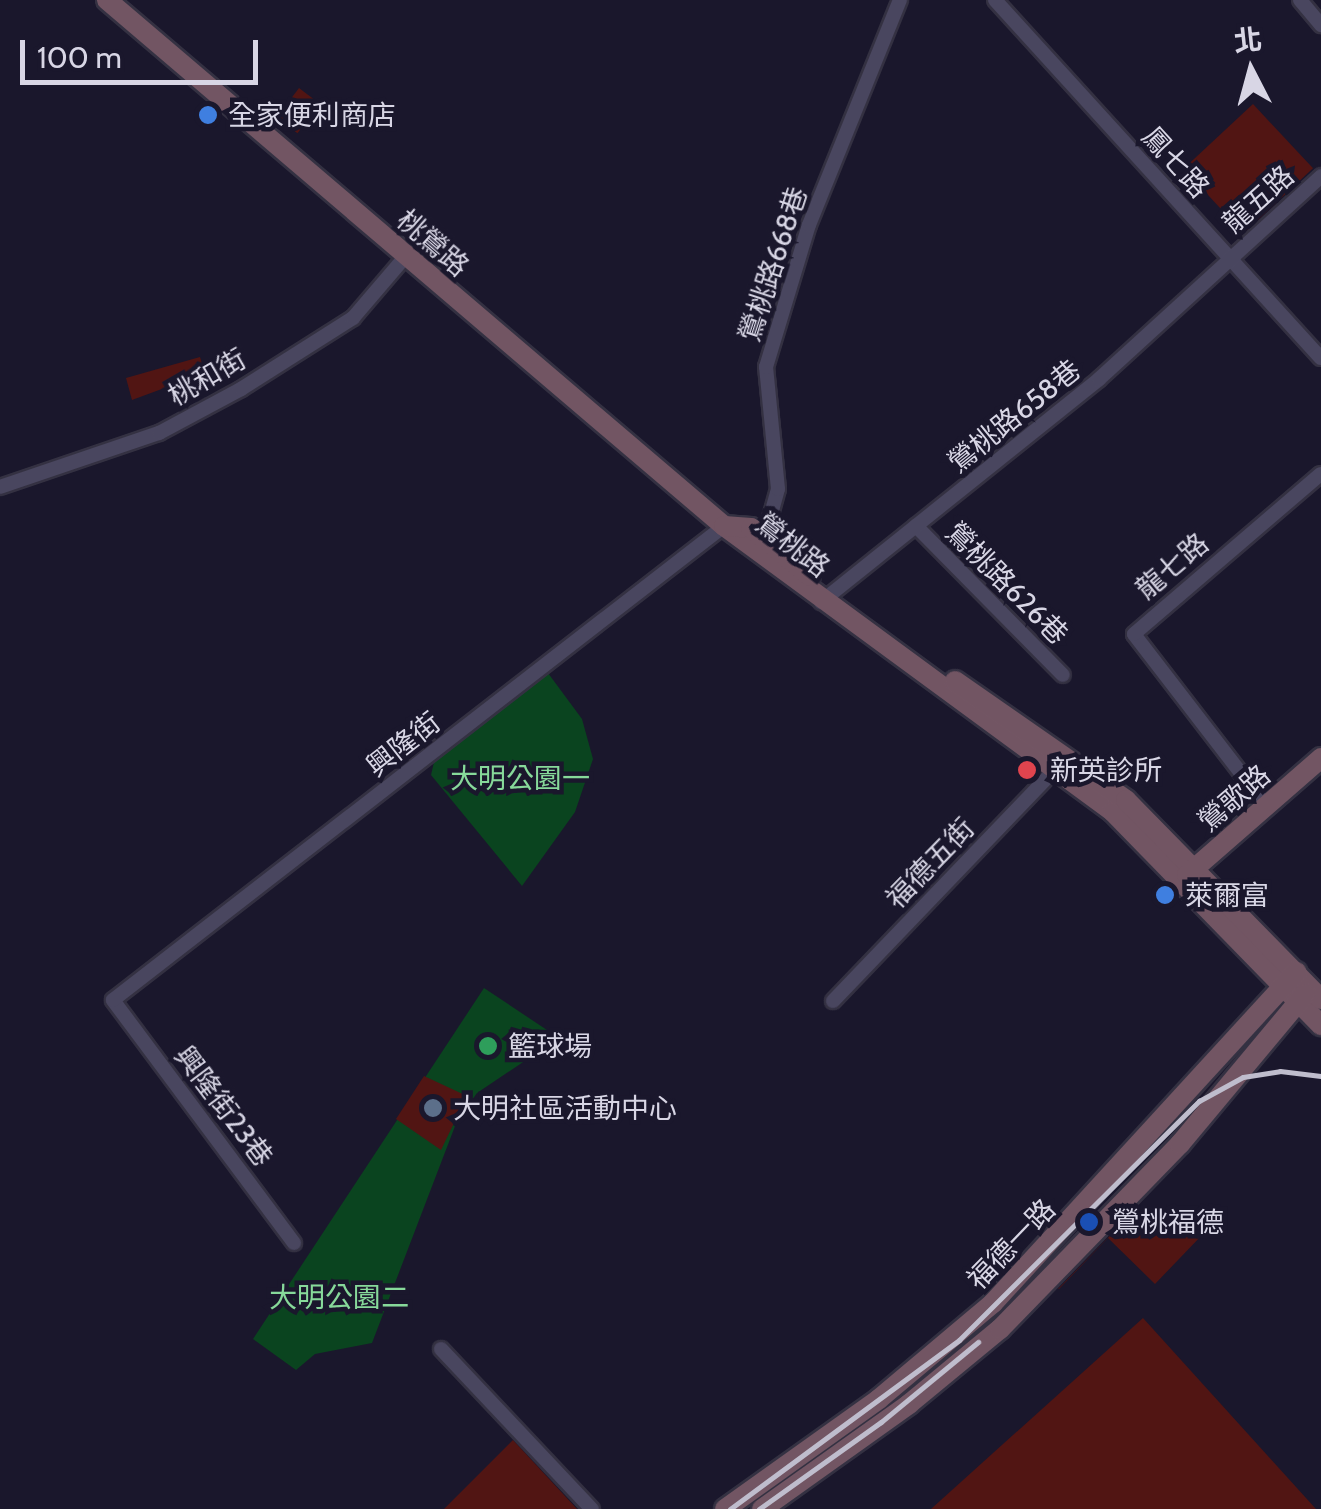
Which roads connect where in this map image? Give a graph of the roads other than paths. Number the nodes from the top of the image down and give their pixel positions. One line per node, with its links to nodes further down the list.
1 (107, 0): 7 (main road, 桃鶯路)
2 (900, 0): 14 (street, 鶯桃路668巷)
3 (994, 0): 8 (street, 鳳七路)
4 (1300, 0): 5 (street)
5 (1321, 25)
6 (1321, 176): 8 (street, 龍五路)
7 (406, 256): 11 (street, 桃和街); 12 (main road, 桃鶯路)
8 (1229, 259): 9 (street, 鳳七路); 13 (street, 鶯桃路658巷)
9 (1321, 358)
10 (1321, 474): 19 (street, 龍七路)
11 (0, 487)
12 (724, 526): 14 (main road, 鶯桃路); 22 (street, 興隆街)
13 (916, 526): 15 (street, 鶯桃路658巷); 16 (street, 鶯桃路626巷)
14 (762, 547): 15 (main road, 鶯桃路)
15 (826, 598): 18 (main road, 鶯桃路)
16 (1062, 675)
17 (1321, 758): 19 (main road, 鶯歌路)
18 (1059, 764): 20 (main road, 鶯桃路); 23 (street, 福德五街)
19 (1267, 807): 20 (main road, 鶯歌路)
20 (1190, 872): 21 (main road, 鶯桃路)
21 (1302, 988): 24 (main road, 鶯桃路); 28 (main road, 福德一路); 29 (main road, 福德一路)
22 (113, 1000): 25 (street, 興隆街23巷)
23 (832, 1002)
24 (1321, 1025)
25 (294, 1242)
26 (441, 1349): 27 (street)
27 (592, 1509)
28 (725, 1509)
29 (762, 1509)

